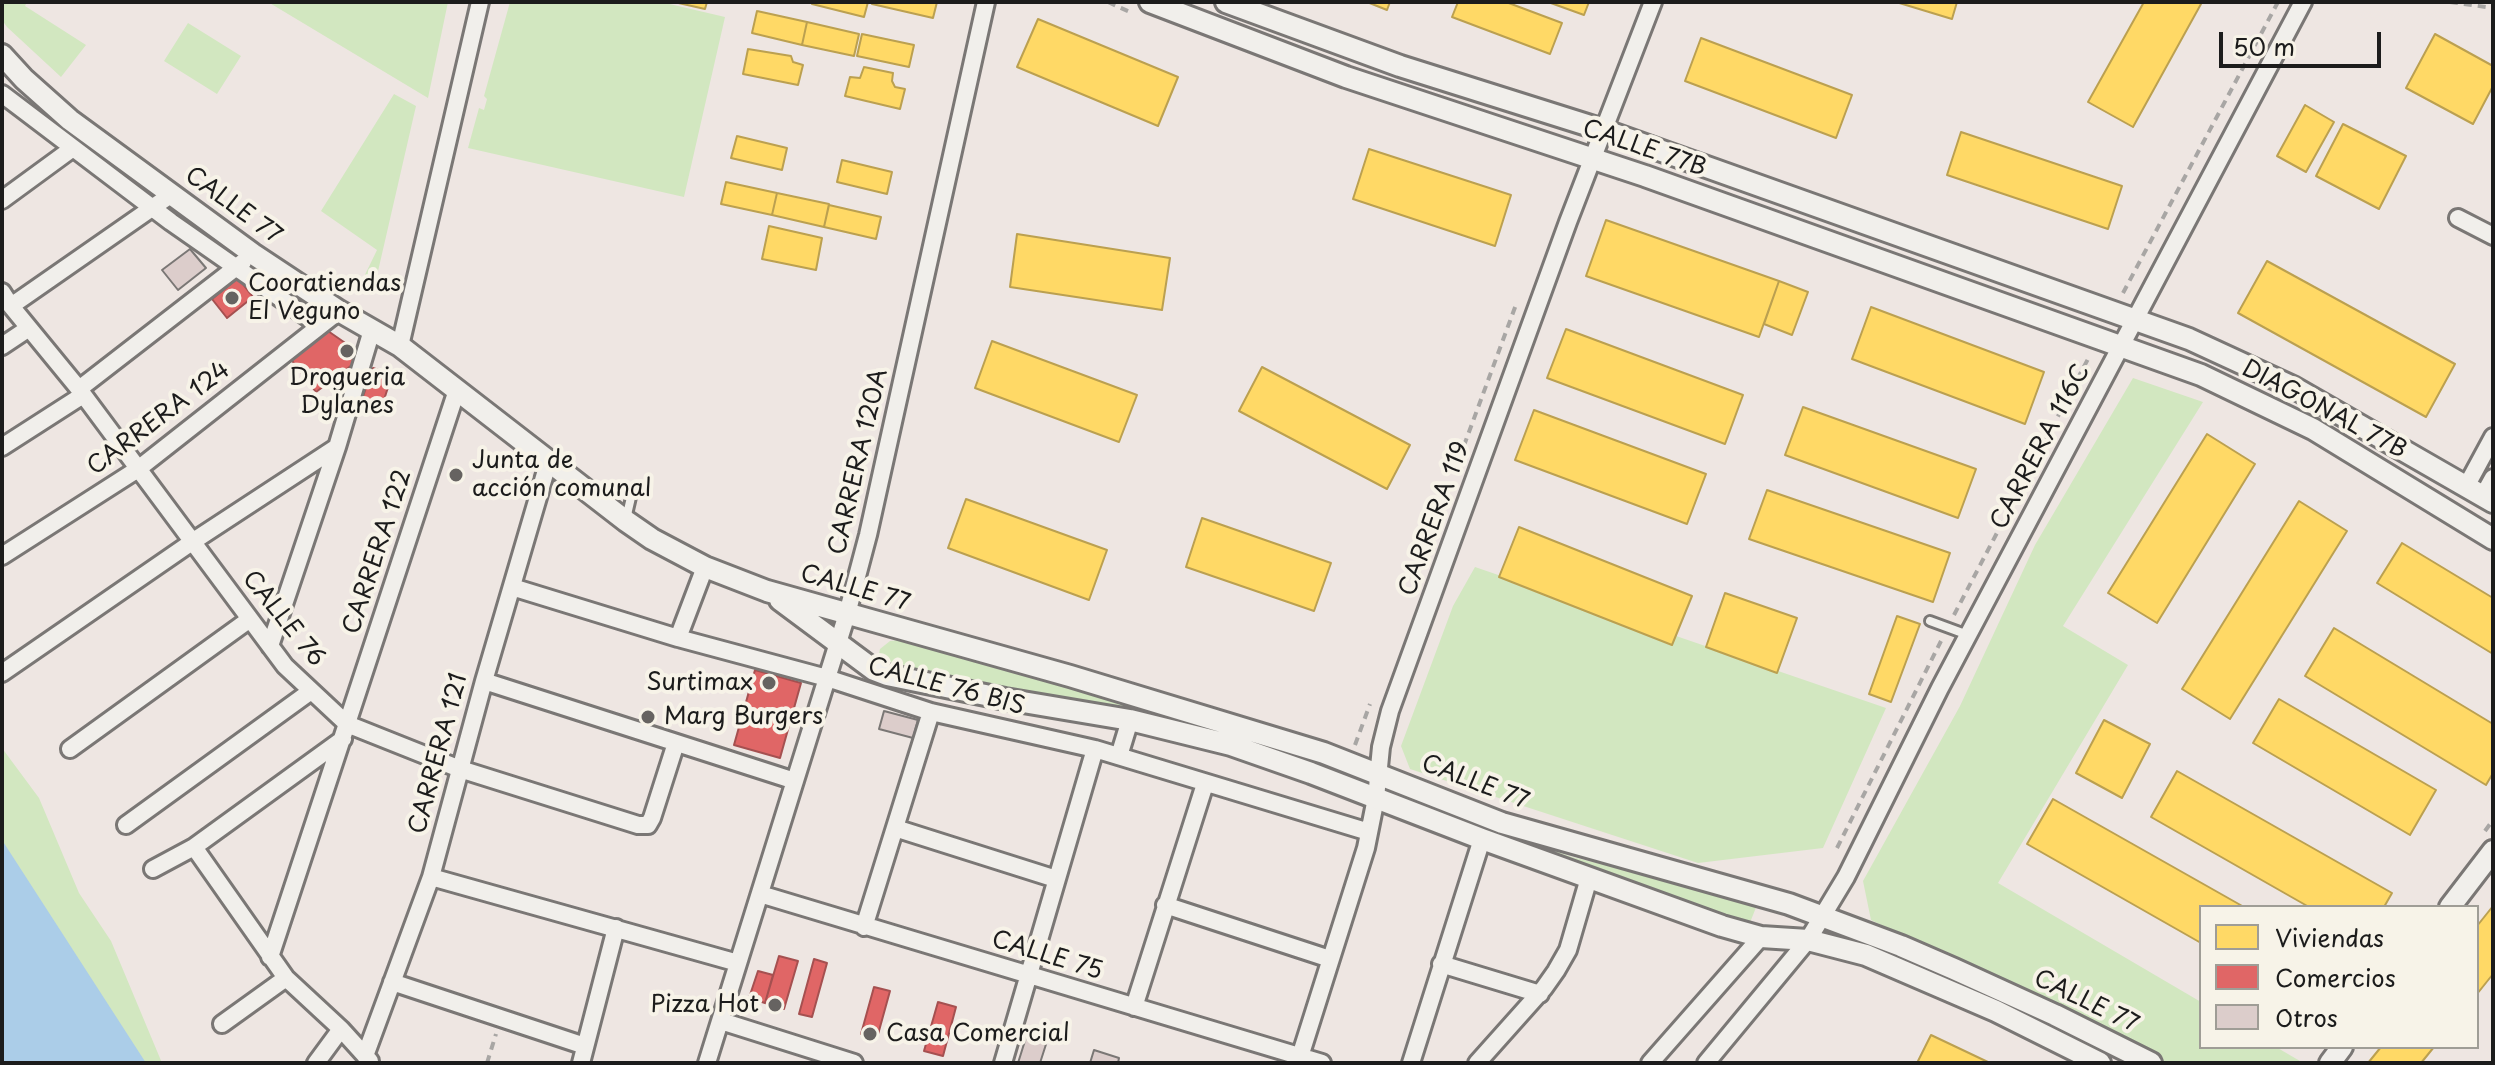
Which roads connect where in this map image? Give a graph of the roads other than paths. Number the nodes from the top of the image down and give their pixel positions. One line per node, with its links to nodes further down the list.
1 (480, 2): 26 (street)
2 (986, 2): 44 (street, CARRERA 120A)
3 (1226, 2): 9 (street, CALLE 77B)
4 (1653, 2): 9 (street, CARRERA 119)
5 (2303, 2): 21 (street, CARRERA 116C)
6 (1142, 8): 11 (street, CALLE 77B)
7 (2, 55): 12 (street, CALLE 77)
8 (2, 94): 10 (street)
9 (1603, 130): 11 (street, CARRERA 119); 21 (street, CALLE 77B)
10 (73, 148): 13 (street); 14 (street)
11 (1592, 159): 27 (street, CALLE 77B); 65 (street, CARRERA 119)
12 (172, 194): 14 (street); 17 (street, CALLE 77)
13 (2, 200)
14 (154, 209): 18 (street); 19 (street)
15 (2458, 218): 16 (street)
16 (2493, 236)
17 (253, 254): 18 (street); 20 (street, CALLE 77)
18 (236, 268): 22 (street); 29 (street)
19 (6, 299): 23 (street, CALLE 76)
20 (339, 311): 22 (street, CARRERA 124); 24 (street, CALLE 77)
21 (2137, 319): 27 (street, CARRERA 116C); 35 (street, DIAGONAL 77B)
22 (320, 326): 34 (street, CARRERA 124)
23 (29, 328): 25 (street); 29 (street, CALLE 76)
24 (372, 330): 26 (street, CALLE 77); 32 (street)
25 (2, 346)
26 (400, 346): 28 (street, CALLE 77)
27 (2121, 347): 38 (street, DIAGONAL 77B); 47 (street, CARRERA 116C)
28 (457, 390): 33 (street, CALLE 77); 59 (street, CARRERA 122)
29 (81, 392): 31 (street); 34 (street, CALLE 76)
30 (2493, 437): 35 (street)
31 (2, 447)
32 (337, 447): 39 (street); 50 (street)
33 (549, 460): 37 (street, CALLE 77); 42 (street, CARRERA 121)
34 (138, 469): 39 (street, CALLE 76); 40 (street, CARRERA 124)
35 (2484, 490)
36 (632, 493): 37 (lane)
37 (626, 521): 41 (street, CALLE 77)
38 (2493, 539)
39 (192, 542): 45 (street, CALLE 76); 51 (street)
40 (2, 556)
41 (705, 567): 43 (street, CALLE 77); 48 (street)
42 (512, 587): 48 (street, CALLE 76 BIS); 53 (street, CARRERA 121)
43 (767, 591): 44 (street, CALLE 77); 49 (street, CALLE 77)
44 (847, 614): 49 (street, CARRERA 120A); 65 (street, CALLE 77)
45 (250, 619): 50 (street, CALLE 76); 61 (street)
46 (1930, 621): 47 (lane)
47 (1968, 635): 82 (street, CARRERA 116C)
48 (678, 638): 52 (street, CALLE 76 BIS)
49 (838, 642): 52 (street, CARRERA 120A); 55 (street, CALLE 77)
50 (270, 646): 54 (street, CALLE 76)
51 (2, 673)
52 (827, 678): 56 (street, CALLE 76 BIS); 66 (street, CARRERA 120A)
53 (484, 681): 60 (street); 64 (street, CARRERA 121)
54 (311, 691): 59 (street, CALLE 76); 69 (street)
55 (974, 693): 57 (street, CALLE 77); 58 (street)
56 (931, 712): 58 (street, CALLE 76 BIS); 70 (street)
57 (1130, 720): 63 (street); 68 (street, CALLE 77)
58 (964, 721): 62 (street, CALLE 76 BIS)
59 (345, 732): 64 (street, CALLE 76); 73 (street); 87 (street, CARRERA 122)
60 (676, 743): 64 (street, CALLE 76); 66 (street)
61 (70, 749)
62 (1095, 749): 63 (street, CALLE 76 BIS); 78 (street)
63 (1119, 756): 67 (street, CALLE 76 BIS)
64 (460, 769): 76 (street, CARRERA 121)
65 (1378, 773): 68 (street, CARRERA 119); 82 (street, CALLE 77)
66 (795, 781): 79 (street, CARRERA 120A)
67 (1205, 784): 71 (street, CALLE 76 BIS); 80 (street)
68 (1376, 798): 71 (street, CARRERA 119); 72 (street, CALLE 77)
69 (126, 825)
70 (895, 828): 78 (street); 83 (street)
71 (1369, 832): 88 (street, CARRERA 119)
72 (1482, 839): 77 (street, CALLE 77); 90 (street)
73 (194, 847): 75 (street); 87 (street)
74 (2493, 851): 81 (street)
75 (153, 869)
76 (431, 877): 84 (street); 93 (street, CARRERA 121)
77 (1589, 878): 85 (street, CALLE 77); 94 (street)
78 (1056, 879): 91 (street)
79 (760, 894): 83 (street, CALLE 75); 89 (street, CARRERA 120A)
80 (1165, 905): 88 (street); 95 (street)
81 (2452, 905)
82 (1822, 915): 86 (street, CARRERA 116C); 112 (street, CALLE 77)
83 (864, 927): 91 (street, CALLE 75)
84 (616, 928): 89 (street); 99 (street)
85 (1761, 937): 86 (street, CALLE 77); 109 (street)
86 (1808, 940): 110 (street, CARRERA 116C); 111 (street, CALLE 77)
87 (270, 957): 92 (street)
88 (1330, 959): 101 (street, CARRERA 119)
89 (738, 963): 96 (street, CARRERA 120A)
90 (1441, 964): 94 (street); 107 (street)
91 (1029, 975): 95 (street, CALLE 75); 105 (street)
92 (286, 978): 97 (street); 98 (street)
93 (392, 982): 99 (street); 100 (street, CARRERA 121)
94 (1540, 994): 108 (street)
95 (1134, 1007): 101 (street, CALLE 75)
96 (721, 1021): 103 (street, CARRERA 120A); 104 (street)
97 (222, 1024)
98 (341, 1029): 100 (street); 102 (street)
99 (583, 1055)
100 (368, 1059)
101 (1299, 1060): 106 (street, CALLE 75)
102 (316, 1063)
103 (707, 1063)
104 (854, 1063)
105 (1003, 1063)
106 (1322, 1063)
107 (1411, 1063)
108 (1477, 1063)
109 (1650, 1063)
110 (1706, 1063)
111 (2100, 1063)
112 (2151, 1063)

